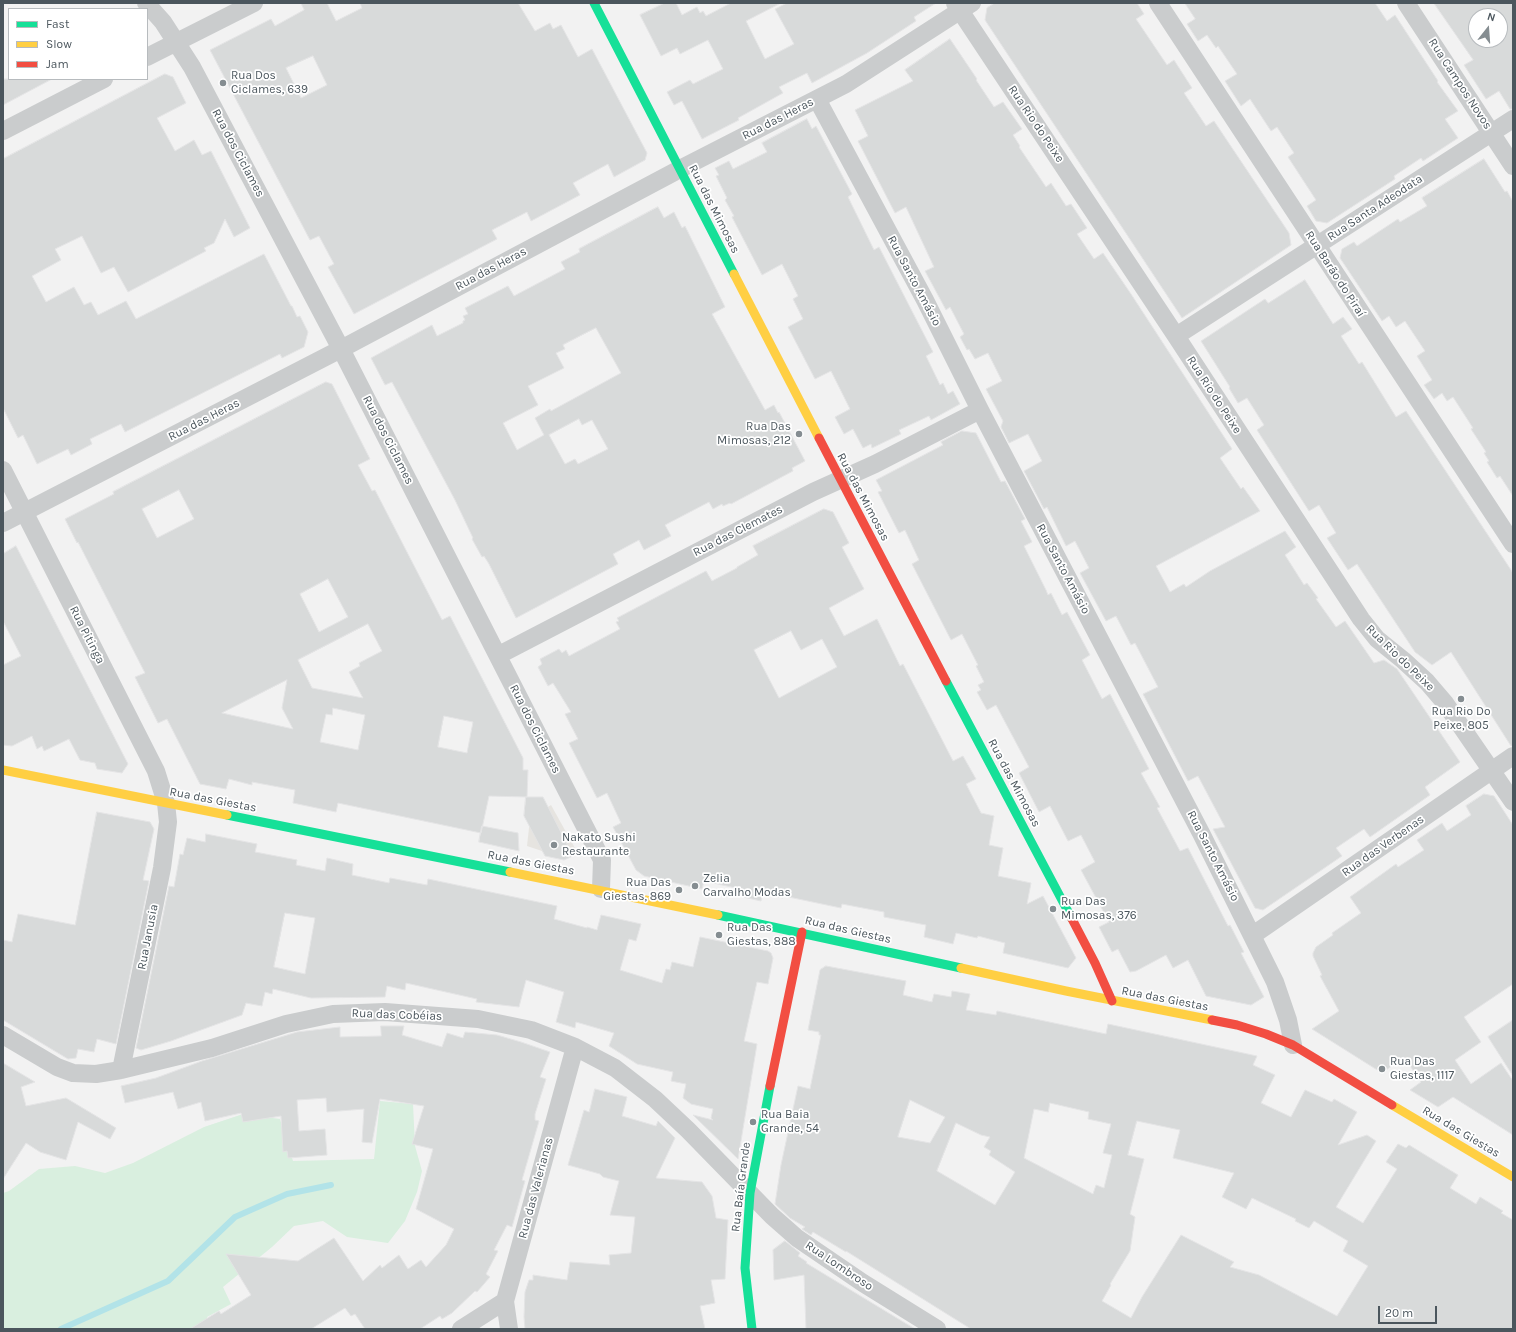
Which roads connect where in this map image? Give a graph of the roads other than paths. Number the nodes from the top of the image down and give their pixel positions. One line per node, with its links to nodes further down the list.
1 (146, 3): 7 (street, Rua dos Ciclames)
2 (254, 3): 7 (street)
3 (594, 3): 15 (main road, Rua das Mimosas)
4 (1158, 3): 16 (street, Rua Barão do Piraí)
5 (1406, 3): 13 (street, Rua Campos Novos)
6 (962, 6): 10 (street, Rua das Heras); 17 (street, Rua Rio do Peixe)
7 (176, 42): 8 (street); 18 (street, Rua dos Ciclames)
8 (148, 56)
9 (102, 80): 12 (street)
10 (817, 99): 15 (street, Rua das Heras); 19 (street, Rua Santo Amásio)
11 (1513, 119): 13 (street, Rua Santa Adeodata)
12 (3, 131)
13 (1492, 133): 14 (street, Rua Campos Novos); 16 (street, Rua Santa Adeodata)
14 (1513, 166)
15 (680, 169): 18 (street, Rua das Heras); 21 (main road, Rua das Mimosas)
16 (1316, 246): 17 (street, Rua Santa Adeodata); 24 (street, Rua Barão do Piraí)
17 (1176, 336): 28 (street, Rua Rio do Peixe)
18 (341, 349): 22 (street, Rua das Heras); 25 (street, Rua dos Ciclames)
19 (980, 410): 21 (street, Rua das Clemates); 33 (street, Rua Santo Amásio)
20 (3, 470): 22 (street, Rua Pitinga)
21 (840, 479): 25 (street, Rua das Clemates); 34 (main road, Rua das Mimosas)
22 (25, 512): 23 (street, Rua das Heras); 30 (street, Rua Pitinga)
23 (3, 523)
24 (1513, 544)
25 (499, 655): 31 (street, Rua dos Ciclames)
26 (1513, 756): 28 (street, Rua das Verbenas)
27 (3, 770): 30 (main road, Rua das Giestas)
28 (1492, 770): 29 (street, Rua Rio do Peixe); 33 (street, Rua das Verbenas)
29 (1513, 802)
30 (166, 803): 31 (main road, Rua das Giestas); 38 (street, Rua Janusia)
31 (601, 889): 32 (main road, Rua das Giestas)
32 (802, 932): 34 (main road, Rua das Giestas); 40 (main road, Rua Baía Grande)
33 (1252, 935): 36 (street, Rua Santo Amásio)
34 (1112, 1001): 36 (main road, Rua das Giestas)
35 (3, 1035): 38 (street, Rua das Cobéias)
36 (1293, 1045): 39 (main road, Rua das Giestas)
37 (575, 1047): 38 (street, Rua das Cobéias); 40 (street, Rua das Cobéias); 41 (street, Rua das Valerianas)
38 (121, 1070)
39 (1513, 1177)
40 (750, 1193): 44 (main road, Rua Baía Grande); 45 (street, Rua Lombroso)
41 (505, 1301): 42 (street); 43 (street, Rua das Valerianas)
42 (461, 1329)
43 (509, 1329)
44 (752, 1329)
45 (937, 1329)

